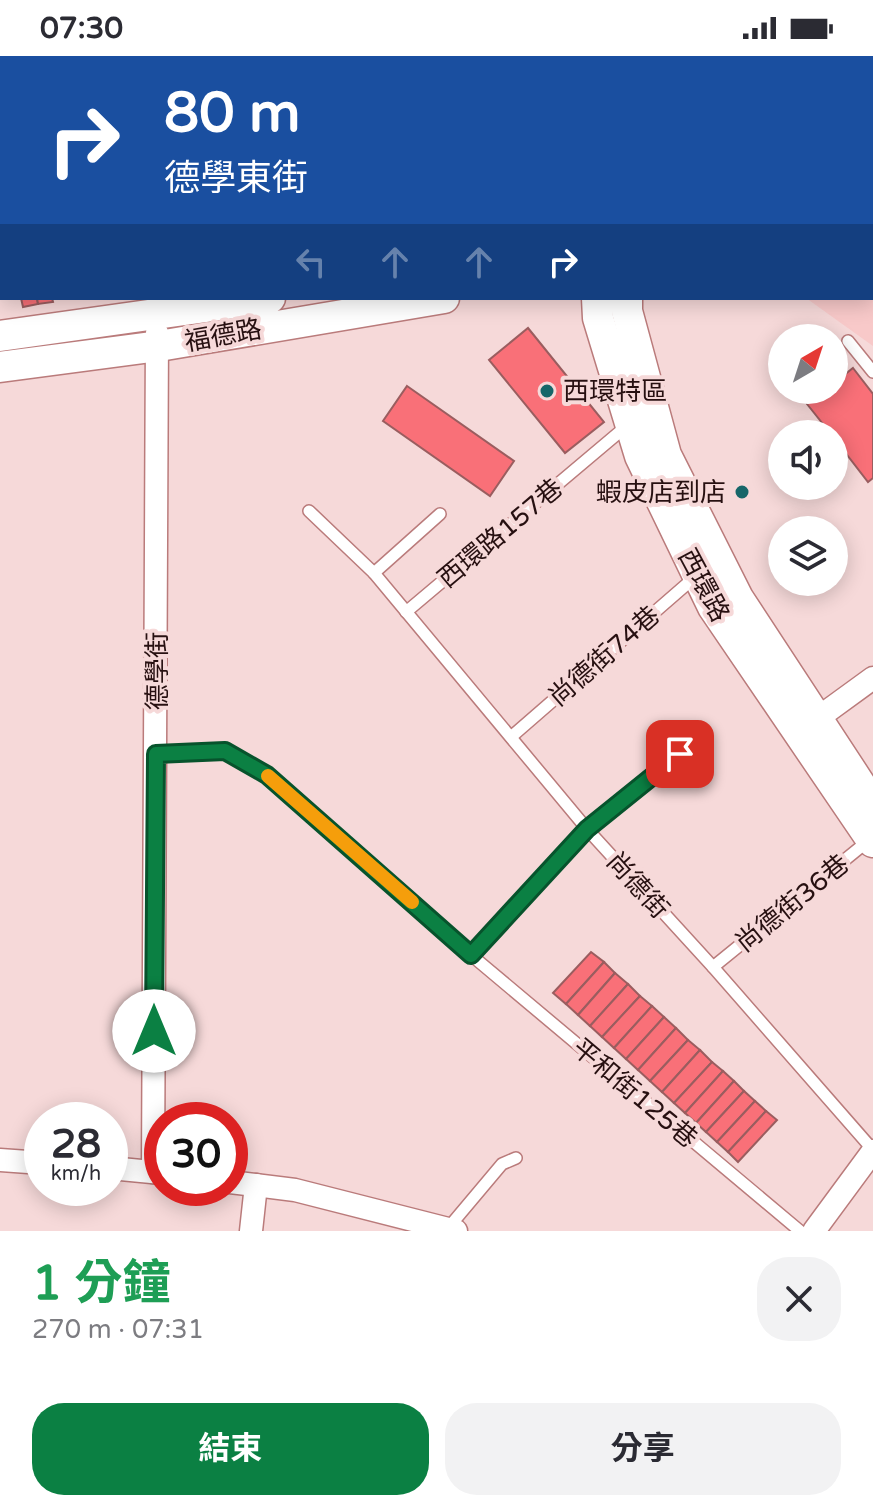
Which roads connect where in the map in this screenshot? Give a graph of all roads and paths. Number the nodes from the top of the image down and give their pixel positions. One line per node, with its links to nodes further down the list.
1 (257, 300): 5 (main road, 福德路)
2 (432, 300): 8 (main road, 福德路)
3 (597, 300): 11 (main road, 西環路)
4 (627, 300): 18 (main road, 西環路)
5 (156, 316): 6 (main road, 福德路); 8 (street, 德學街)
6 (0, 336)
7 (848, 341): 10 (lane)
8 (159, 346): 9 (main road, 福德路); 20 (street, 德學街)
9 (0, 367)
10 (873, 372)
11 (630, 424): 15 (main road, 西環路); 16 (lane, 西環路157巷)
12 (309, 511): 14 (lane, 尚德街)
13 (440, 514): 14 (lane)
14 (374, 573): 16 (lane, 尚德街)
15 (697, 575): 19 (lane, 尚德街74巷); 24 (main road, 西環路)
16 (406, 612): 19 (lane, 尚德街)
17 (873, 678): 18 (street)
18 (818, 718): 22 (main road, 西環路)
19 (511, 737): 23 (lane, 尚德街)
20 (156, 754): 25 (lane, 平和街125巷); 27 (street, 德學街)
21 (680, 754): 23 (lane)
22 (873, 804)
23 (587, 829): 25 (lane); 26 (lane, 尚德街)
24 (872, 841): 26 (lane, 尚德街36巷)
25 (471, 955): 37 (lane, 平和街125巷)
26 (713, 967): 28 (lane, 尚德街)
27 (158, 1102)
28 (873, 1151): 38 (street)
29 (516, 1158): 35 (lane)
30 (0, 1160): 31 (street)
31 (24, 1162)
32 (248, 1184): 33 (street)
33 (256, 1185): 34 (street); 36 (street)
34 (397, 1223): 35 (street)
35 (452, 1229)
36 (251, 1231)
37 (800, 1231)
38 (814, 1231)

